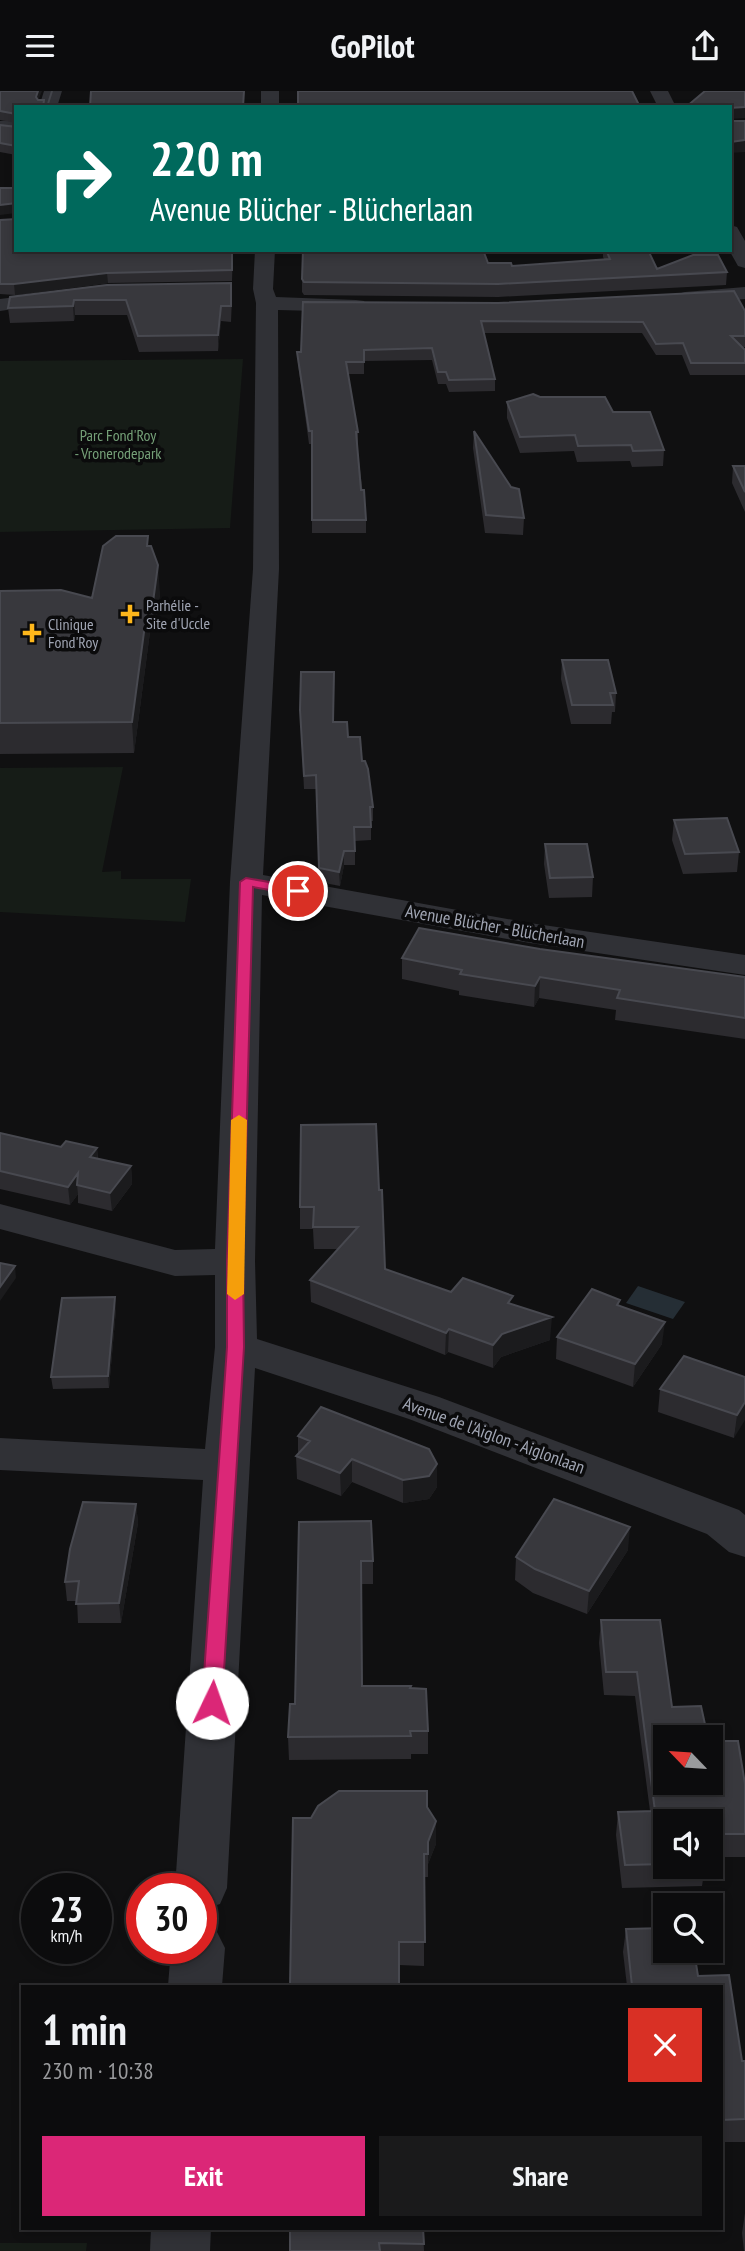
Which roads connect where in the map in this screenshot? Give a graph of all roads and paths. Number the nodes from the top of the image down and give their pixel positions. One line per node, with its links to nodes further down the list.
1 (732, 235): 3 (street)
2 (265, 252): 5 (street)
3 (745, 262)
4 (745, 293): 7 (street)
5 (255, 294): 9 (street); 10 (street)
6 (85, 295): 8 (street)
7 (659, 299)
8 (0, 305)
9 (370, 306)
10 (246, 882): 11 (street, Avenue Blücher - Blücherlaan); 13 (street)
11 (745, 965)
12 (0, 1216): 13 (street)
13 (235, 1261): 14 (street)
14 (236, 1347): 16 (street); 17 (street, Avenue de l'Aiglon - Aiglonlaan)
15 (0, 1454): 16 (street)
16 (226, 1465): 18 (street)
17 (745, 1540)
18 (202, 1873)
19 (197, 1964): 20 (street)
20 (195, 1985)
21 (181, 2230): 22 (street)
22 (180, 2251)

